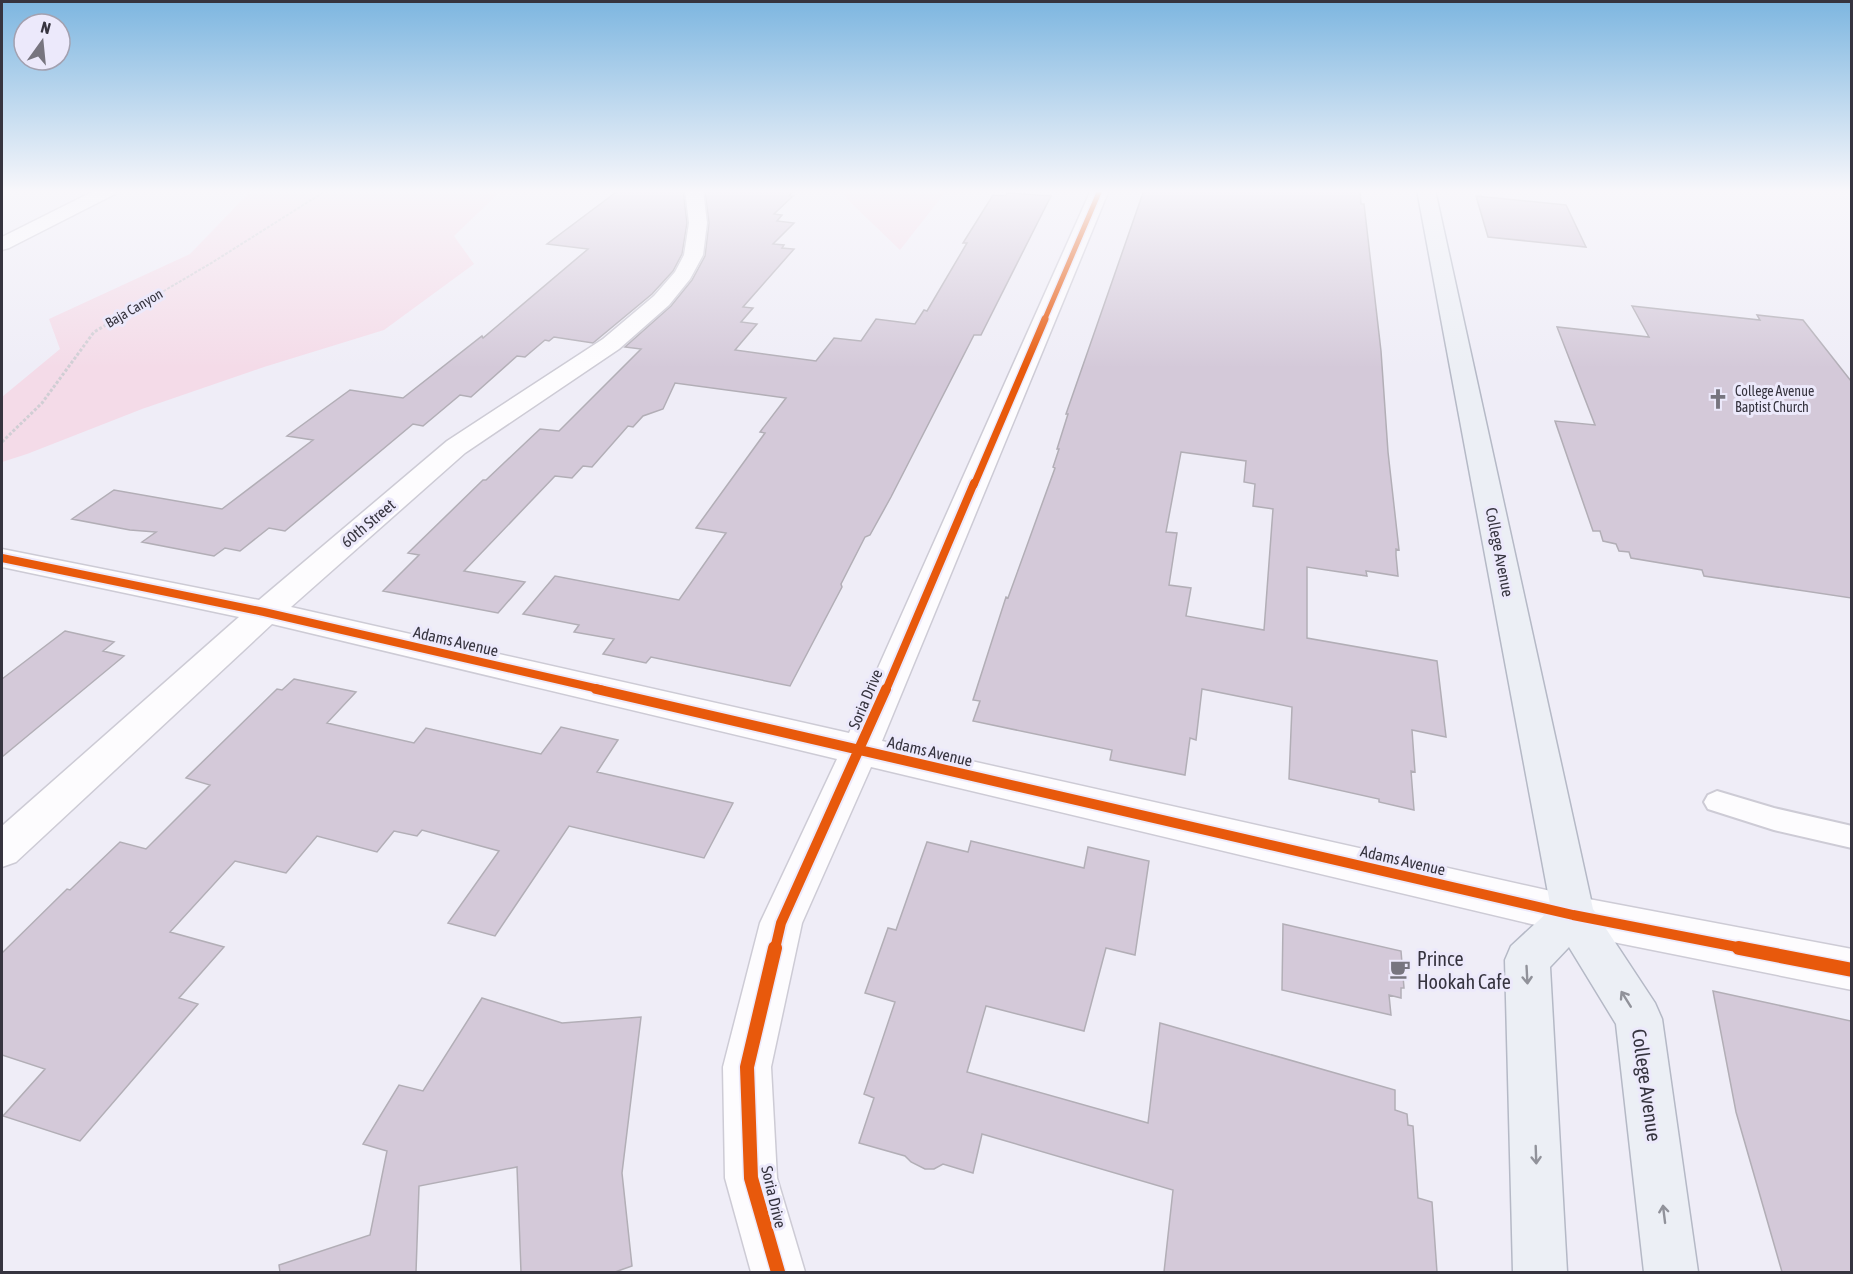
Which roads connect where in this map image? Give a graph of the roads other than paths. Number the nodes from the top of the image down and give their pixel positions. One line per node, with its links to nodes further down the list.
1 (695, 249): 5 (street, 60th Street)
2 (1075, 249): 6 (street, Soria Drive)
3 (1438, 249): 10 (main road, College Avenue)
4 (2, 558): 5 (street, Adams Avenue)
5 (264, 612): 6 (street, Adams Avenue); 9 (street, 60th Street)
6 (860, 750): 10 (street, Adams Avenue); 12 (street, Soria Drive)
7 (1717, 802): 8 (lane)
8 (1851, 837)
9 (2, 850)
10 (1573, 915): 11 (street, Adams Avenue); 13 (main road, one-way to 13); 14 (main road, College Avenue, one-way to 10)
11 (1851, 970)
12 (778, 1272)
13 (1540, 1272)
14 (1671, 1272)

